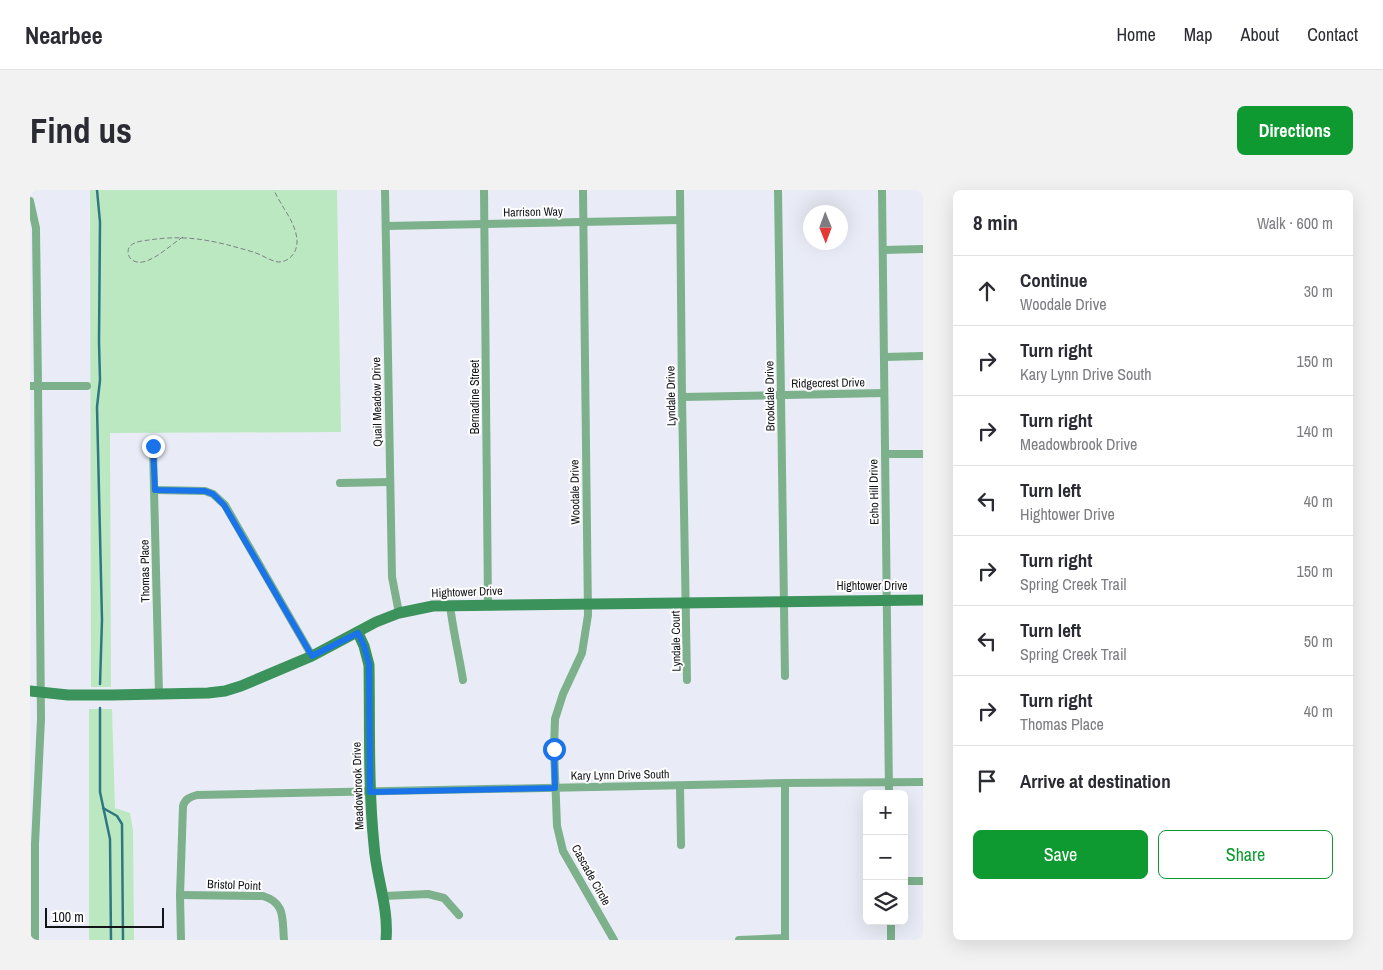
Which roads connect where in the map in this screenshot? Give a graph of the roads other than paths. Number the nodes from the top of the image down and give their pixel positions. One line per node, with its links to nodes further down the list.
1 (386, 190): 11 (street, Quail Meadow Drive)
2 (484, 190): 10 (street, Bernadine Street)
3 (583, 190): 9 (street, Woodale Drive)
4 (680, 190): 8 (street, Lyndale Drive)
5 (778, 190): 20 (street, Brookdale Drive)
6 (882, 190): 13 (street, Echo Hill Drive)
7 (30, 201): 14 (street)
8 (680, 220): 9 (street, Harrison Way); 21 (street, Lyndale Drive)
9 (583, 222): 10 (street, Harrison Way); 36 (street, Woodale Drive)
10 (485, 224): 11 (street, Harrison Way); 38 (street, Bernadine Street)
11 (386, 226): 25 (street, Quail Meadow Drive)
12 (923, 249): 13 (street)
13 (883, 250): 16 (street, Echo Hill Drive)
14 (34, 285): 17 (street)
15 (923, 356): 16 (street)
16 (884, 357): 19 (street, Echo Hill Drive)
17 (34, 386): 18 (street); 28 (street)
18 (87, 386)
19 (884, 393): 20 (street, Ridgecrest Drive); 23 (street, Echo Hill Drive)
20 (781, 395): 21 (street, Ridgecrest Drive); 34 (street, Brookdale Drive)
21 (682, 398): 35 (street, Lyndale Drive)
22 (153, 446): 29 (street, Thomas Place)
23 (885, 454): 24 (street); 32 (street, Echo Hill Drive)
24 (923, 454)
25 (390, 482): 26 (street); 39 (street, Quail Meadow Drive)
26 (340, 483)
27 (30, 488): 28 (street)
28 (39, 488): 31 (street)
29 (155, 490): 41 (street); 46 (street, Thomas Place)
30 (30, 586): 31 (street)
31 (39, 586): 45 (street)
32 (887, 599): 33 (main road, Hightower Drive); 34 (main road, Hightower Drive); 49 (street, Echo Hill Drive)
33 (923, 600)
34 (784, 601): 35 (main road, Hightower Drive); 42 (street, Brookdale Drive)
35 (686, 602): 36 (main road, Hightower Drive); 44 (street, Lyndale Court)
36 (588, 603): 38 (main road, Hightower Drive); 51 (street, Woodale Drive)
37 (450, 605): 38 (main road, Hightower Drive); 39 (main road, Hightower Drive); 43 (street)
38 (488, 605)
39 (399, 613): 40 (main road, Hightower Drive)
40 (358, 633): 41 (main road, Hightower Drive); 53 (main road, Meadowbrook Drive)
41 (312, 656): 46 (main road, Hightower Drive)
42 (785, 676)
43 (463, 680)
44 (688, 680)
45 (35, 692): 46 (main road, Hightower Drive); 54 (street)
46 (159, 695)
47 (923, 782): 49 (street, Kary Lynn Drive South)
48 (785, 783): 49 (street, Kary Lynn Drive South); 50 (street, Kary Lynn Drive South); 62 (street)
49 (889, 783): 52 (street, Echo Hill Drive)
50 (680, 786): 51 (street, Kary Lynn Drive South); 55 (street)
51 (555, 788): 53 (street, Kary Lynn Drive South); 67 (street, Cascade Circle)
52 (889, 790)
53 (370, 792): 58 (street, Kary Lynn Drive South); 59 (main road, Meadowbrook Drive)
54 (33, 844): 63 (street)
55 (681, 844)
56 (908, 881): 57 (street)
57 (923, 881)
58 (180, 895): 64 (street); 65 (street, Bristol Point)
59 (384, 896): 60 (street); 66 (main road, Meadowbrook Drive)
60 (459, 915)
61 (891, 925): 69 (street)
62 (785, 939): 68 (street)
63 (35, 940)
64 (181, 940)
65 (284, 940)
66 (386, 940)
67 (614, 940)
68 (739, 940)
69 (891, 940)

